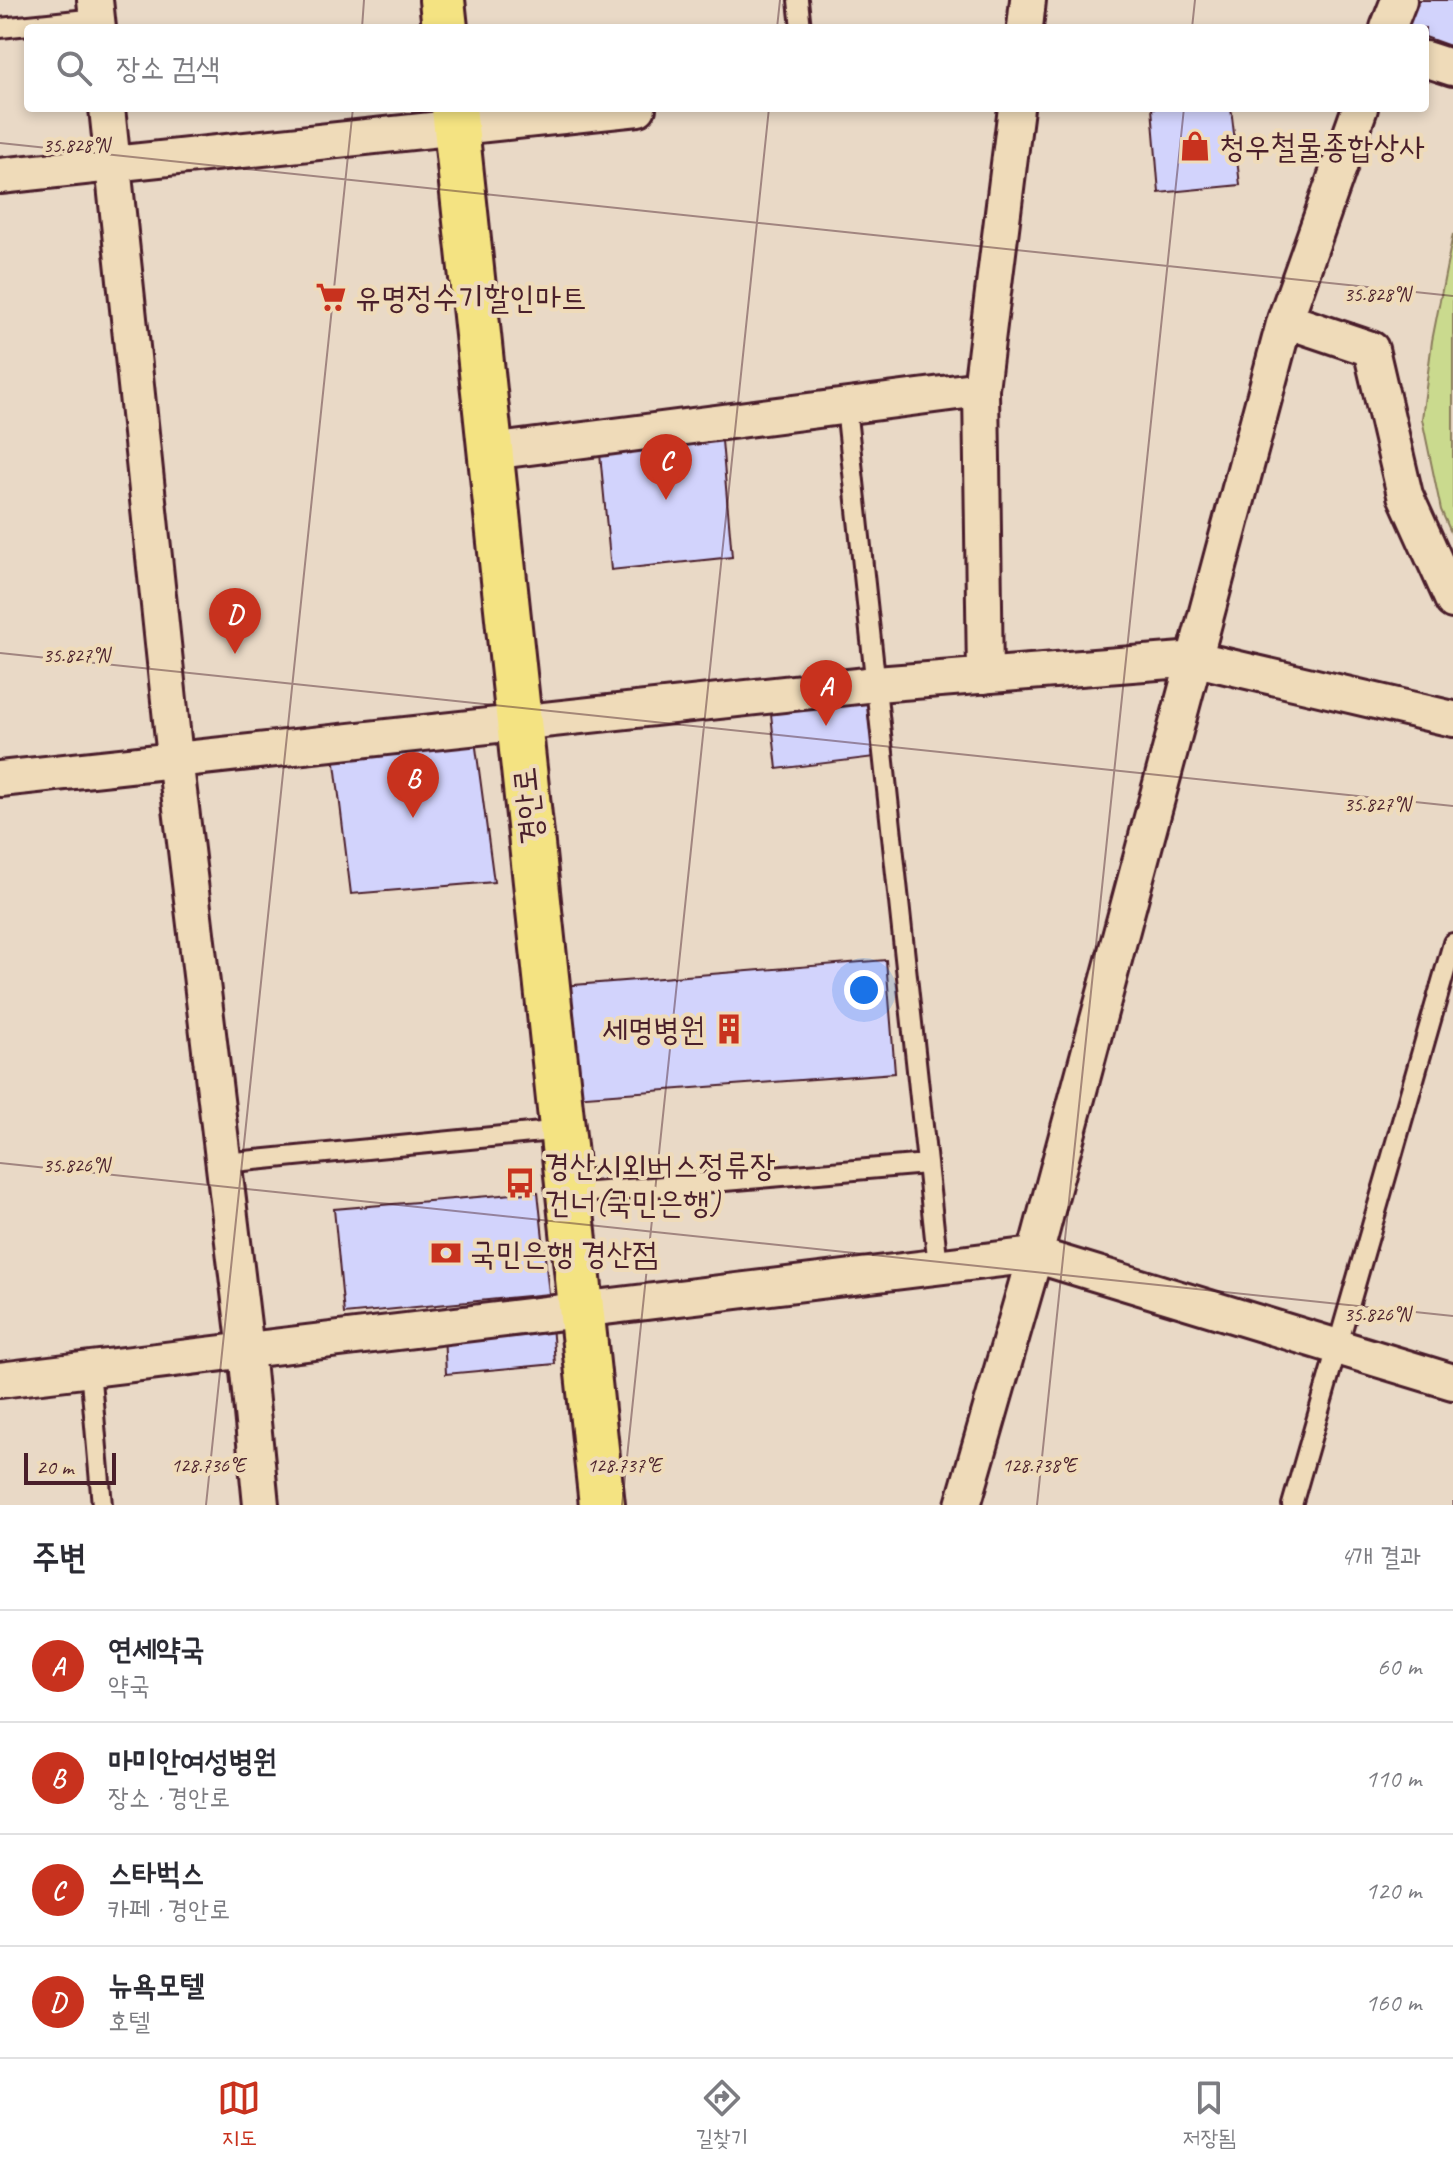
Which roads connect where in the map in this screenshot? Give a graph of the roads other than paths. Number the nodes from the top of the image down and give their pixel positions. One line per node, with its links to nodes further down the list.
1 (442, 0): 7 (main road)
2 (798, 0): 8 (lane)
3 (1028, 0): 9 (street)
4 (1399, 0): 10 (street)
5 (97, 15): 6 (lane)
6 (30, 24)
7 (445, 24)
8 (801, 24)
9 (1025, 24)
10 (1390, 24)
11 (24, 25): 12 (lane)
12 (0, 28)
13 (1429, 60): 14 (street)
14 (1453, 68)
15 (107, 112): 20 (street)
16 (565, 112): 19 (street)
17 (1016, 112): 23 (street)
18 (1359, 112): 22 (street)
19 (455, 118): 20 (street); 25 (main road, 경안로)
20 (113, 164): 21 (street); 32 (street)
21 (0, 176)
22 (1285, 320): 26 (street); 27 (street)
23 (981, 389): 24 (street); 28 (street)
24 (846, 407): 25 (street); 29 (lane)
25 (490, 452): 31 (main road, 경안로)
26 (1453, 601)
27 (1196, 659): 28 (street); 30 (street); 39 (street)
28 (985, 676): 29 (street)
29 (876, 684): 31 (street); 37 (lane)
30 (1453, 719)
31 (519, 723): 32 (street); 35 (main road, 경안로)
32 (175, 758): 33 (street); 36 (street)
33 (0, 779)
34 (1453, 943): 42 (lane)
35 (562, 1130): 36 (lane); 38 (main road, 경안로)
36 (224, 1163): 43 (street)
37 (927, 1164): 38 (lane); 40 (lane)
38 (569, 1194): 41 (main road, 경안로)
39 (1035, 1255): 40 (street); 42 (street); 50 (street)
40 (938, 1266): 41 (street)
41 (581, 1310): 43 (street); 49 (main road, 경안로)
42 (1339, 1348): 46 (street); 51 (lane)
43 (246, 1350): 44 (street); 48 (street)
44 (90, 1369): 45 (street); 47 (lane)
45 (0, 1380)
46 (1453, 1382)
47 (102, 1505)
48 (261, 1505)
49 (602, 1505)
50 (963, 1505)
51 (1292, 1505)

